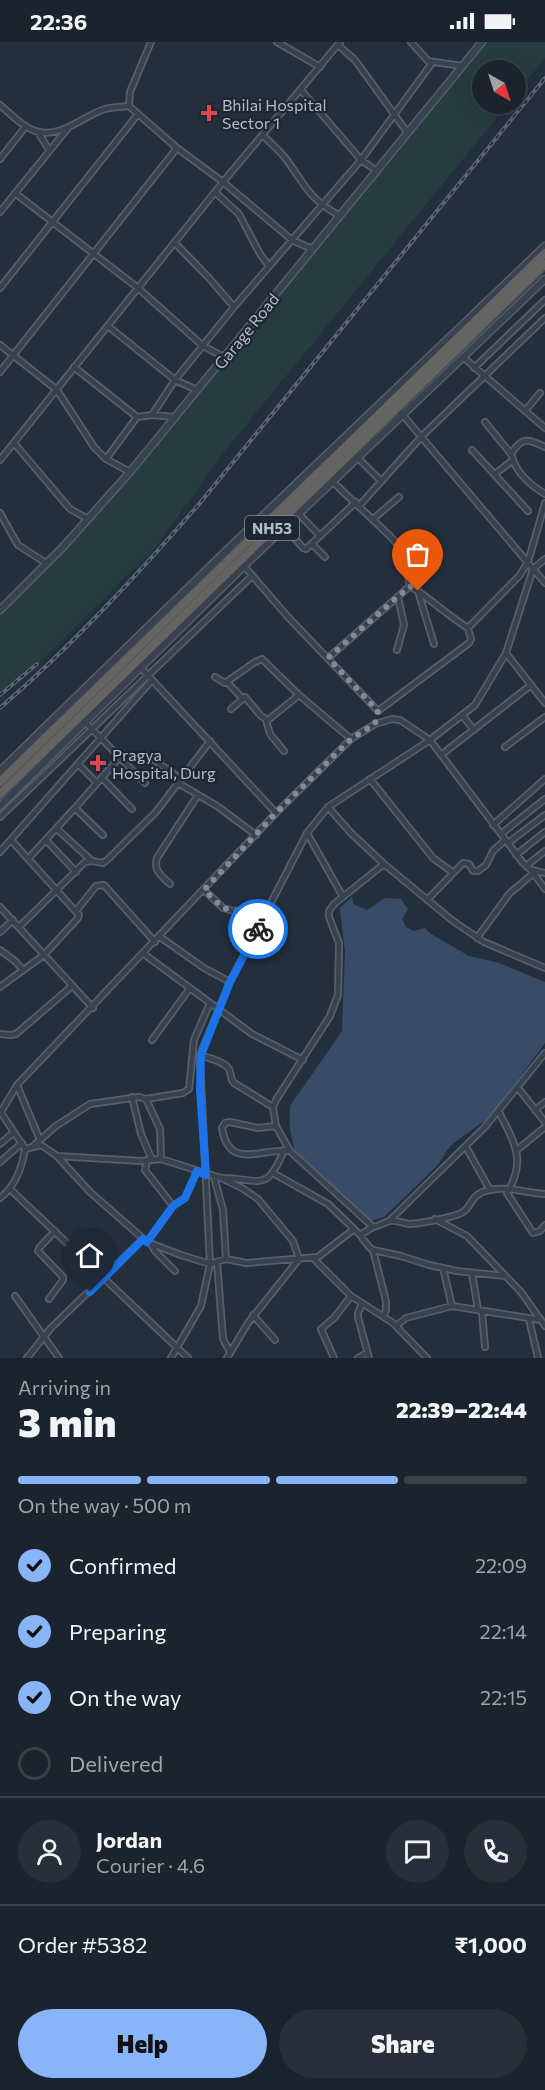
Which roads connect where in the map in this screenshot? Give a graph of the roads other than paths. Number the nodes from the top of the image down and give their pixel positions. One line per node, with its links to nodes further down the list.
1 (151, 42): 11 (street)
2 (277, 42): 8 (street)
3 (411, 42): 6 (street)
4 (482, 42): 7 (street, Garage Road)
5 (339, 44): 8 (street); 12 (street)
6 (432, 63): 7 (street); 12 (street)
7 (462, 66): 17 (street, Garage Road)
8 (320, 67): 9 (street)
9 (301, 90): 18 (street); 22 (street)
10 (0, 105): 14 (street)
11 (129, 106): 13 (street); 15 (street)
12 (394, 113): 17 (street); 22 (street)
13 (138, 114): 19 (street); 30 (street)
14 (26, 126): 16 (street); 21 (street)
15 (68, 128): 16 (street); 20 (street)
16 (38, 132): 20 (street)
17 (407, 132): 23 (street, Garage Road)
18 (263, 135): 24 (street); 27 (street)
19 (177, 148): 24 (street); 36 (street)
20 (49, 150): 26 (street)
21 (0, 159)
22 (362, 160): 23 (street); 27 (street)
23 (377, 171): 29 (street, Garage Road)
24 (223, 182): 25 (street); 31 (street)
25 (215, 192): 32 (street); 38 (street)
26 (15, 193): 28 (street); 30 (street)
27 (321, 205): 29 (street); 31 (street)
28 (0, 212)
29 (340, 216): 34 (street, Garage Road)
30 (53, 223): 36 (street); 40 (street)
31 (292, 240): 34 (street); 38 (street)
32 (176, 243): 41 (street); 43 (street)
33 (545, 246): 136 (street)
34 (312, 249): 49 (street, Garage Road)
35 (545, 253): 141 (highway, NH53)
36 (93, 255): 41 (street); 48 (street)
37 (545, 264): 59 (highway, NH53)
38 (269, 266): 43 (street)
39 (545, 279): 50 (street)
40 (0, 288)
41 (138, 288): 45 (street); 47 (street)
42 (545, 300): 52 (street)
43 (234, 308): 47 (street)
44 (545, 318): 54 (street)
45 (108, 326): 51 (street); 55 (street)
46 (0, 345): 48 (street)
47 (203, 346): 49 (street); 55 (street)
48 (13, 356): 53 (street); 56 (street)
49 (224, 357): 57 (street, Garage Road)
50 (463, 357): 52 (street); 62 (street)
51 (74, 367): 56 (street); 63 (street)
52 (474, 368): 54 (street)
53 (0, 372)
54 (484, 376): 60 (street); 67 (street)
55 (175, 380): 57 (street); 61 (street)
56 (57, 390): 68 (street); 73 (street)
57 (197, 390): 64 (street, Garage Road)
58 (540, 393): 60 (street)
59 (396, 407): 62 (street); 101 (highway, NH53)
60 (525, 411): 66 (street)
61 (152, 415): 63 (street); 64 (street)
62 (404, 415): 67 (street); 72 (street)
63 (137, 417): 73 (street)
64 (176, 417): 75 (street, Garage Road)
65 (485, 422): 71 (street)
66 (545, 428)
67 (422, 436): 77 (street); 93 (street)
68 (14, 443): 74 (street); 86 (street)
69 (545, 447): 71 (street)
70 (472, 450): 76 (street)
71 (512, 457): 76 (street); 79 (street)
72 (358, 458): 77 (street); 78 (street)
73 (106, 459): 75 (street)
74 (0, 460)
75 (130, 472): 86 (street, Garage Road)
76 (495, 474): 83 (street)
77 (381, 481): 82 (street)
78 (333, 482): 82 (street); 85 (street)
79 (545, 494)
80 (399, 497): 87 (street)
81 (545, 503): 93 (street)
82 (357, 504): 87 (street); 89 (street)
83 (528, 511)
84 (0, 513): 94 (street)
85 (299, 514): 88 (street); 89 (street)
86 (88, 519): 94 (street, Garage Road)
87 (373, 519): 99 (street)
88 (285, 527): 90 (street); 95 (street)
89 (321, 536): 90 (street)
90 (312, 544): 91 (street)
91 (325, 557)
92 (544, 560): 96 (street)
93 (528, 562): 96 (street); 104 (street)
94 (46, 563): 103 (street, Garage Road)
95 (244, 566): 97 (street); 101 (street)
96 (533, 569): 98 (street); 107 (street)
97 (252, 576): 108 (street); 111 (street)
98 (545, 583)
99 (410, 586): 100 (street); 102 (street)
100 (418, 591): 104 (street); 105 (street)
101 (212, 593): 109 (street); 144 (highway, NH53)
102 (398, 597): 106 (street); 108 (street)
103 (2, 606)
104 (468, 628): 118 (street)
105 (434, 644)
106 (397, 650)
107 (506, 653): 113 (street); 119 (street)
108 (328, 658): 118 (street)
109 (141, 668): 111 (street); 122 (street)
110 (214, 677): 112 (street)
111 (149, 679): 124 (street); 126 (street); 129 (street)
112 (227, 682): 114 (street); 115 (street)
113 (531, 685): 116 (street); 125 (street)
114 (299, 695): 121 (street); 127 (street)
115 (242, 698): 117 (street); 121 (street)
116 (545, 703)
117 (231, 709)
118 (378, 711): 123 (street)
119 (462, 715): 125 (street); 128 (street)
120 (545, 717): 130 (street)
121 (266, 720): 131 (street)
122 (86, 722): 124 (street); 147 (street)
123 (375, 724): 127 (street); 128 (street)
124 (92, 729): 126 (street); 153 (street)
125 (474, 730): 132 (street)
126 (101, 738): 134 (street); 135 (street)
127 (351, 739): 151 (street)
128 (430, 740): 132 (street); 138 (street)
129 (210, 741): 140 (street); 151 (street)
130 (505, 747)
131 (284, 751)
132 (441, 755): 154 (street)
133 (147, 756): 140 (street)
134 (120, 757): 137 (street); 143 (street)
135 (78, 764): 142 (street); 161 (street)
136 (0, 771)
137 (102, 778): 142 (street); 150 (street)
138 (370, 779): 148 (street); 172 (street)
139 (545, 779): 154 (street)
140 (179, 781): 145 (street); 168 (street)
141 (0, 782)
142 (97, 783): 149 (street)
143 (146, 783)
144 (0, 794)
145 (198, 795): 159 (street); 175 (street)
146 (545, 799): 158 (street)
147 (0, 806)
148 (328, 807): 157 (street); 169 (street)
149 (75, 808): 155 (street); 160 (street)
150 (132, 809)
151 (276, 813): 159 (street)
152 (545, 815): 163 (street)
153 (0, 817)
154 (493, 825): 158 (street)
155 (57, 829): 162 (street); 168 (street)
156 (545, 832): 166 (street)
157 (307, 833): 179 (street); 183 (street)
158 (501, 834): 163 (street)
159 (256, 835): 177 (street)
160 (104, 836)
161 (11, 840): 165 (street); 167 (street)
162 (46, 840): 167 (street); 171 (street)
163 (507, 842): 166 (street); 172 (street)
164 (545, 851): 170 (street)
165 (0, 852)
166 (516, 855): 170 (street)
167 (28, 859): 178 (street)
168 (92, 861): 171 (street)
169 (384, 864): 179 (street); 180 (street)
170 (526, 866): 173 (street)
171 (76, 872): 178 (street)
172 (452, 872): 180 (street)
173 (535, 872): 174 (street); 176 (street); 188 (street)
174 (545, 873)
175 (170, 884)
176 (545, 889)
177 (204, 890): 183 (street); 187 (street)
178 (57, 892): 182 (street); 185 (street)
179 (343, 897): 206 (street)
180 (427, 900): 188 (street)
181 (0, 907): 184 (street)
182 (76, 911): 189 (street); 192 (street)
183 (264, 917): 195 (street)
184 (13, 920): 185 (street); 186 (street)
185 (20, 927): 192 (street)
186 (0, 932)
187 (160, 937): 189 (street); 195 (street)
188 (477, 938): 193 (street)
189 (155, 942): 191 (street)
190 (0, 950): 194 (street)
191 (144, 954): 198 (street); 200 (street)
192 (44, 955): 194 (street); 196 (street)
193 (545, 968)
194 (23, 970): 197 (street)
195 (230, 982): 201 (street)
196 (72, 986): 200 (street); 202 (street)
197 (0, 987)
198 (190, 988): 199 (street); 203 (street)
199 (210, 1003): 201 (street); 210 (street)
200 (93, 1008): 207 (street)
201 (220, 1010): 205 (street); 206 (street)
202 (0, 1034)
203 (152, 1040)
204 (545, 1053): 208 (street)
205 (201, 1055): 212 (street); 235 (street)
206 (303, 1060): 212 (street)
207 (17, 1085): 214 (street); 220 (street)
208 (518, 1089): 213 (street); 215 (street)
209 (132, 1097): 210 (street); 220 (street); 231 (street)
210 (146, 1099): 230 (street)
211 (545, 1102): 213 (street)
212 (273, 1107): 217 (street)
213 (535, 1110): 216 (street)
214 (1, 1112): 219 (street)
215 (499, 1112): 224 (street); 226 (street)
216 (545, 1122)
217 (276, 1126): 227 (street); 228 (street)
218 (545, 1128): 226 (street)
219 (13, 1133): 221 (street); 222 (street)
220 (40, 1140): 223 (street)
221 (22, 1143): 225 (street); 232 (street)
222 (0, 1144)
223 (33, 1146): 225 (street); 229 (street)
224 (466, 1147): 240 (street); 245 (street)
225 (25, 1149): 239 (street)
226 (517, 1149): 238 (street)
227 (284, 1150): 228 (street); 234 (street)
228 (290, 1151): 247 (street)
229 (57, 1156): 231 (street); 251 (street)
230 (161, 1159): 231 (street); 233 (street)
231 (149, 1160): 243 (street)
232 (0, 1162)
233 (197, 1171): 235 (street); 243 (street)
234 (273, 1173): 237 (street); 248 (street)
235 (206, 1175): 236 (street); 257 (street)
236 (214, 1177): 237 (street); 254 (street)
237 (221, 1178): 255 (street)
238 (511, 1187): 240 (street); 241 (street); 246 (street)
239 (11, 1190): 242 (street); 249 (street)
240 (490, 1190): 244 (street)
241 (545, 1194)
242 (0, 1198)
243 (173, 1206): 251 (street)
244 (435, 1219): 245 (street); 261 (street)
245 (389, 1221): 247 (street)
246 (545, 1225)
247 (373, 1227): 250 (street)
248 (354, 1229): 250 (street); 253 (street)
249 (55, 1231): 262 (street); 265 (street)
250 (360, 1235): 252 (street)
251 (147, 1241): 257 (street); 259 (street); 262 (street)
252 (373, 1250): 258 (street); 269 (street)
253 (313, 1258): 255 (street); 264 (street)
254 (226, 1259): 255 (street); 256 (street)
255 (299, 1259): 270 (street)
256 (217, 1262): 257 (street); 279 (street)
257 (210, 1264): 277 (street)
258 (443, 1268): 260 (street); 267 (street)
259 (175, 1271)
260 (472, 1273): 261 (street); 268 (street)
261 (505, 1276): 272 (street)
262 (105, 1278): 275 (street); 277 (street)
263 (15, 1296): 275 (street)
264 (351, 1296): 266 (street); 286 (street)
265 (49, 1299)
266 (362, 1304): 269 (street); 280 (street)
267 (452, 1306): 268 (street); 273 (street)
268 (480, 1310): 271 (street); 278 (street)
269 (384, 1315): 273 (street)
270 (254, 1316): 276 (street); 279 (street)
271 (529, 1319): 272 (street); 289 (street)
272 (541, 1320): 274 (street)
273 (396, 1326): 288 (street)
274 (545, 1326)
275 (44, 1338): 281 (street); 282 (street)
276 (275, 1340)
277 (178, 1347): 283 (street); 284 (street)
278 (485, 1347)
279 (231, 1352): 285 (street)
280 (368, 1355): 287 (street)
281 (27, 1358)
282 (59, 1358)
283 (171, 1358)
284 (188, 1358)
285 (227, 1358)
286 (334, 1358)
287 (358, 1358)
288 (428, 1358)
289 (538, 1358)

